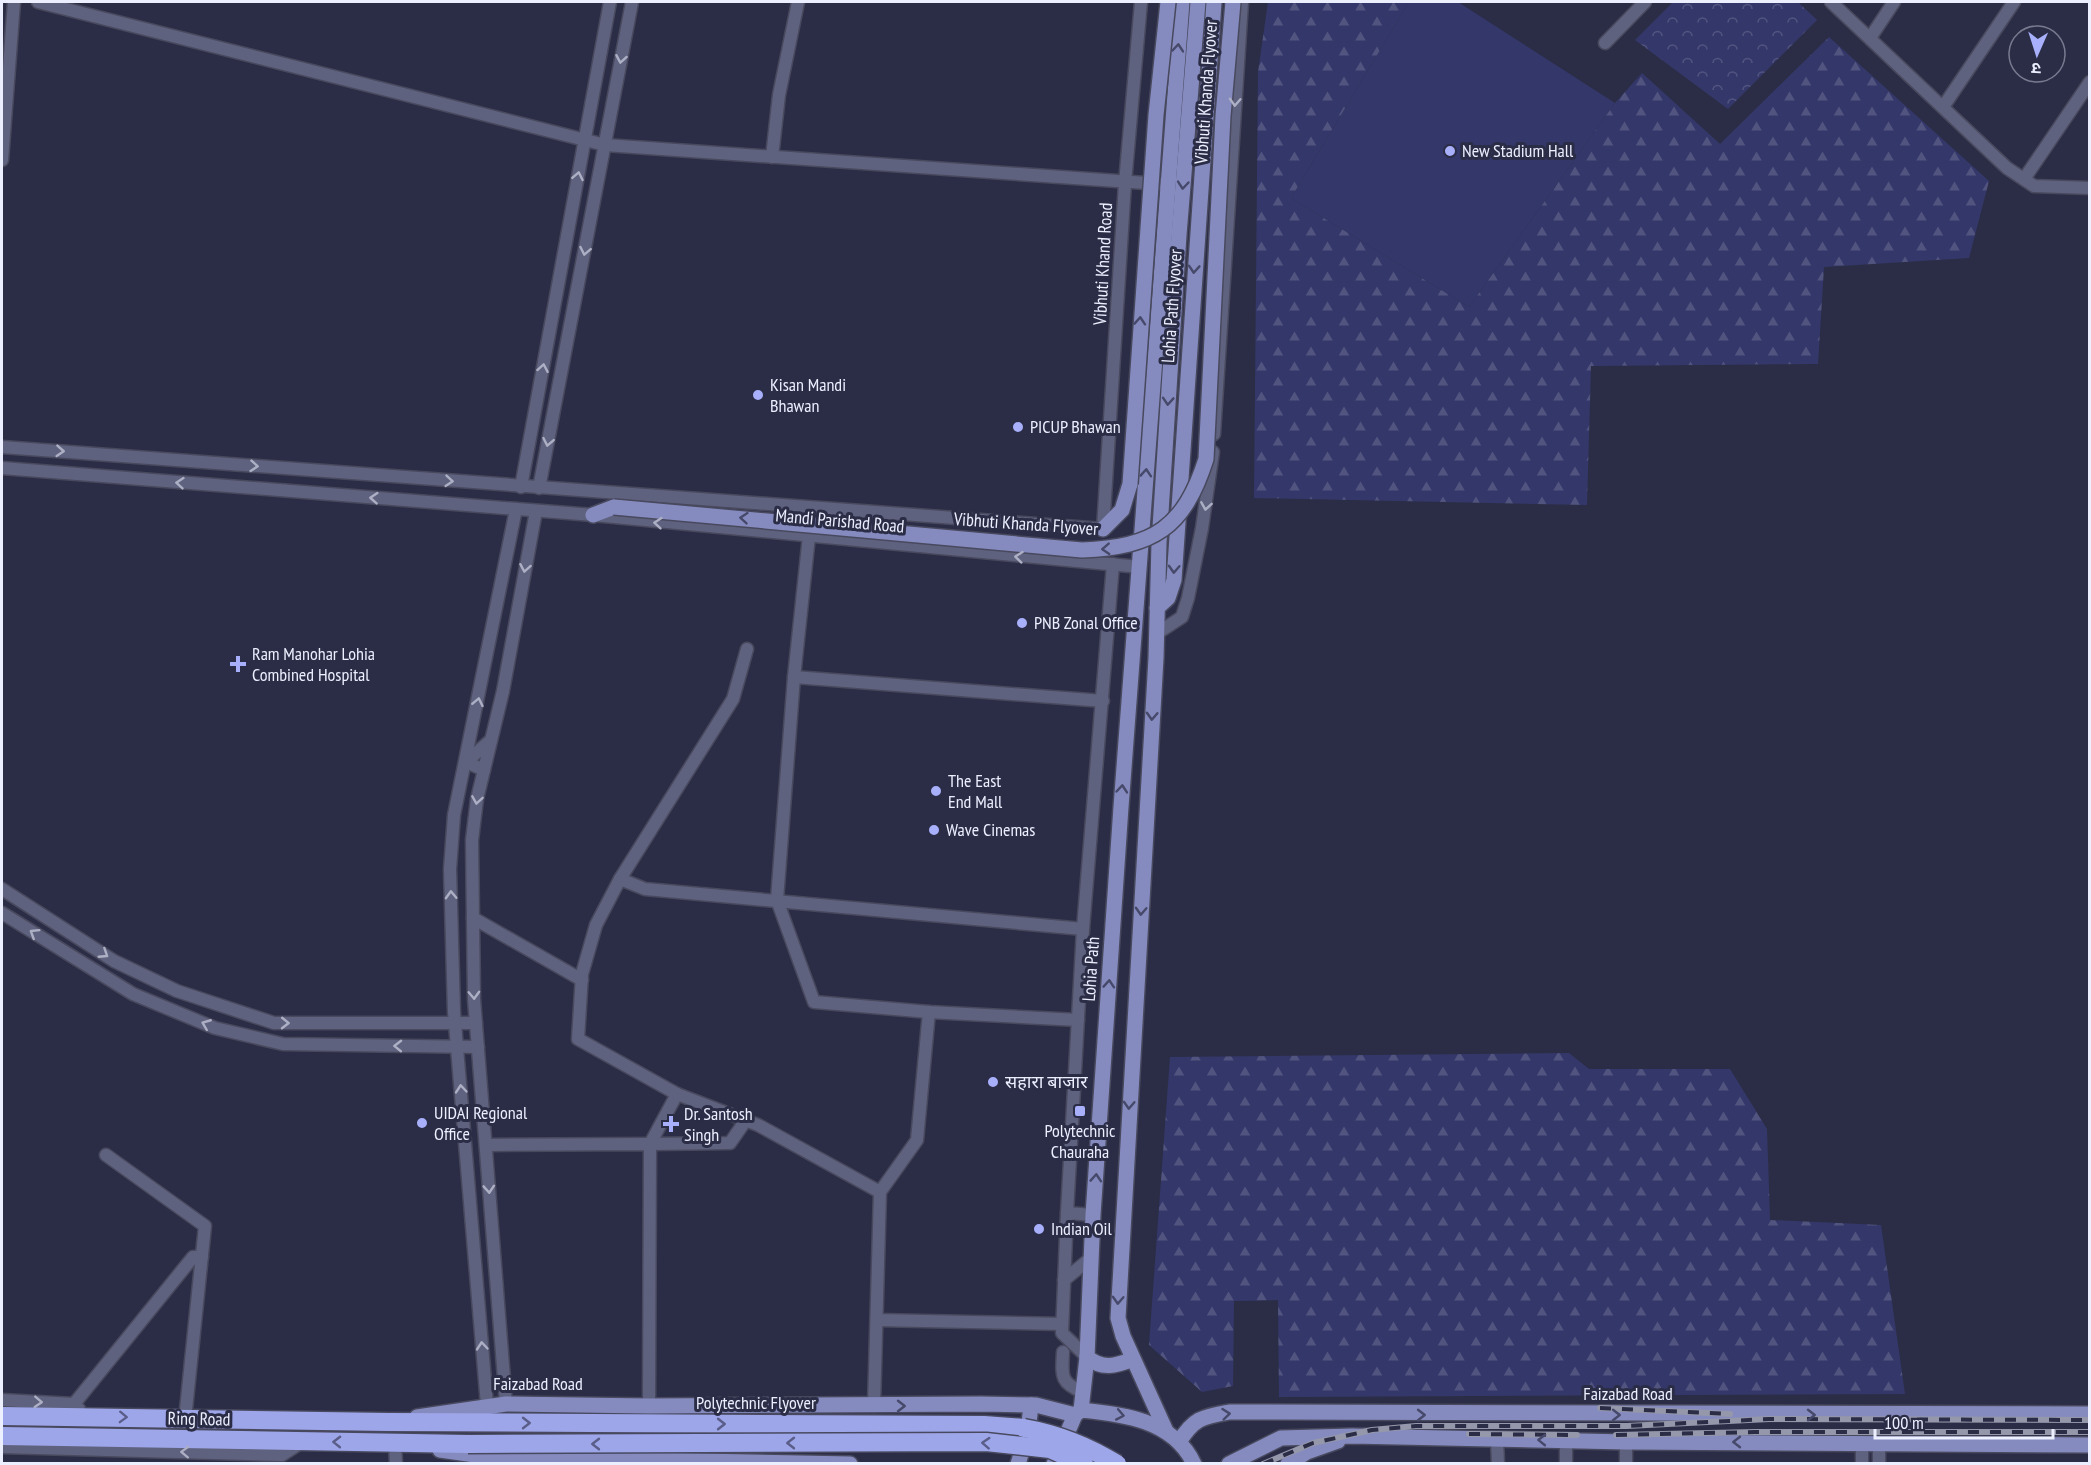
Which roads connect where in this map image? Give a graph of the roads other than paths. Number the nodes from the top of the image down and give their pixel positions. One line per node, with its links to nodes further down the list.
1 (14, 2): 24 (street)
2 (38, 2): 21 (street)
3 (610, 2): 21 (street)
4 (632, 2): 22 (street, one-way to 22)
5 (798, 2): 23 (street)
6 (1141, 2): 26 (street, Vibhuti Khand Road)
7 (1168, 2): 37 (main road, Lohia Path Flyover, one-way to 7, bridge)
8 (1182, 2): 27 (main road, Lohia Path Flyover, one-way to 8)
9 (1198, 2): 43 (main road, Lohia Path Flyover, one-way to 43)
10 (1214, 2): 43 (main road, Lohia Path Flyover, one-way to 43)
11 (1233, 2): 35 (main road, Vibhuti Khanda Flyover, one-way to 35, bridge)
12 (1242, 2): 44 (street, one-way to 44)
13 (1645, 2): 18 (street)
14 (1831, 2): 17 (street)
15 (1894, 2): 17 (street)
16 (2014, 2): 20 (street)
17 (1870, 38): 20 (street)
18 (1605, 44)
19 (2090, 82): 25 (street)
20 (1942, 106): 25 (street)
21 (584, 140): 22 (street); 31 (street, one-way to 21)
22 (605, 145): 23 (street); 32 (street, one-way to 32)
23 (772, 157): 26 (street)
24 (2, 160)
25 (2024, 179): 28 (street)
26 (1125, 183): 27 (street); 37 (street, Vibhuti Khand Road)
27 (1168, 184): 38 (main road, Lohia Path Flyover, one-way to 27)
28 (2090, 188)
29 (2, 447): 31 (street, one-way to 31)
30 (2, 468): 33 (street, Mandi Parishad Road, one-way to 30)
31 (521, 487): 32 (street)
32 (539, 488): 36 (street)
33 (516, 509): 34 (street, Mandi Parishad Road); 49 (street, one-way to 33)
34 (536, 511): 35 (street, Mandi Parishad Road); 48 (street, one-way to 48)
35 (593, 515): 39 (street, Mandi Parishad Road, one-way to 35)
36 (1046, 526): 37 (street); 40 (street)
37 (1104, 530)
38 (1142, 531): 42 (main road, Lohia Path)
39 (809, 536): 40 (street, Mandi Parishad Road, one-way to 39); 46 (street)
40 (1043, 559): 41 (street, Mandi Parishad Road)
41 (1113, 564): 42 (street, Mandi Parishad Road); 47 (street)
42 (1140, 567): 73 (main road, Lohia Path, one-way to 42)
43 (1157, 608): 44 (main road, Lohia Path Flyover)
44 (1156, 634): 84 (main road, Lohia Path Flyover, one-way to 84)
45 (747, 649): 51 (street)
46 (794, 677): 47 (street); 53 (street)
47 (1103, 701): 56 (street)
48 (491, 741): 49 (street); 50 (street)
49 (466, 762): 50 (street); 60 (street, one-way to 49)
50 (484, 771): 55 (street, one-way to 55)
51 (620, 879): 53 (street); 57 (street)
52 (2, 889): 62 (street, one-way to 62)
53 (777, 900): 56 (street); 58 (street)
54 (2, 913): 63 (street, one-way to 54)
55 (473, 918): 57 (street); 61 (street, one-way to 61)
56 (1083, 929): 59 (street)
57 (582, 980): 66 (street)
58 (929, 1012): 59 (street); 71 (street)
59 (1078, 1020): 72 (street)
60 (455, 1023): 61 (street); 62 (street); 64 (street)
61 (476, 1023): 65 (street)
62 (359, 1024): 63 (street)
63 (358, 1045): 64 (street, one-way to 63)
64 (457, 1047): 65 (street); 79 (street, one-way to 64)
65 (478, 1047): 69 (street)
66 (677, 1094): 67 (street); 68 (street)
67 (746, 1120): 68 (street); 71 (street)
68 (650, 1144): 69 (street); 90 (street)
69 (486, 1145): 78 (street, one-way to 78)
70 (106, 1155): 75 (street)
71 (880, 1192): 80 (street)
72 (1067, 1214): 73 (street); 74 (street)
73 (1093, 1215): 76 (main road, Lohia Path)
74 (1065, 1255): 76 (street); 77 (street)
75 (202, 1257): 92 (street); 96 (street)
76 (1091, 1258): 77 (street); 83 (main road, Lohia Path)
77 (1064, 1280): 81 (street)
78 (497, 1285): 79 (street); 87 (street)
79 (477, 1286): 88 (street, one-way to 79)
80 (877, 1320): 81 (street); 91 (street)
81 (1062, 1324): 83 (street)
82 (1063, 1352): 85 (street)
83 (1087, 1357): 84 (main road); 85 (main road, Lohia Path)
84 (1133, 1359): 98 (main road)
85 (1083, 1392): 93 (main road, Lohia Path)
86 (2, 1400): 92 (street, one-way to 92)
87 (506, 1404): 88 (main road, Faizabad Road); 90 (main road, Faizabad Road)
88 (487, 1405): 97 (main road, Faizabad Road)
89 (1031, 1405): 91 (main road, Faizabad Road, one-way to 89); 93 (main road, Faizabad Road); 113 (main road)
90 (649, 1406): 91 (main road, Faizabad Road)
91 (874, 1406)
92 (79, 1410): 95 (highway, Faizabad Road); 96 (highway, Faizabad Road, one-way to 96)
93 (1078, 1412): 98 (main road, one-way to 98); 114 (main road)
94 (2090, 1414): 104 (main road, Faizabad Road, one-way to 94)
95 (2, 1416)
96 (185, 1419): 97 (highway, Faizabad Road)
97 (388, 1422): 116 (highway, Polytechnic Flyover, one-way to 116, bridge)
98 (1166, 1431): 104 (main road)
99 (2, 1436): 103 (highway, Ring Road)
100 (1352, 1436): 101 (main road); 118 (main road); 119 (main road)
101 (1497, 1439): 102 (main road, one-way to 101); 120 (street)
102 (1566, 1440): 105 (main road); 121 (street)
103 (303, 1442): 108 (highway, Ring Road, one-way to 103); 110 (street, one-way to 110)
104 (1179, 1442): 117 (main road)
105 (1626, 1442): 106 (main road, one-way to 105); 122 (street)
106 (1862, 1442): 107 (main road); 123 (street)
107 (1879, 1443): 109 (main road); 124 (street)
108 (396, 1444): 111 (street); 112 (main road); 115 (highway, one-way to 108, bridge)
109 (2090, 1445)
110 (2, 1447)
111 (396, 1464)
112 (850, 1464)
113 (1018, 1464)
114 (1054, 1464)
115 (1084, 1464)
116 (1117, 1464)
117 (1194, 1464)
118 (1229, 1464)
119 (1288, 1464)
120 (1498, 1464)
121 (1566, 1464)
122 (1626, 1464)
123 (1862, 1464)
124 (1879, 1464)

